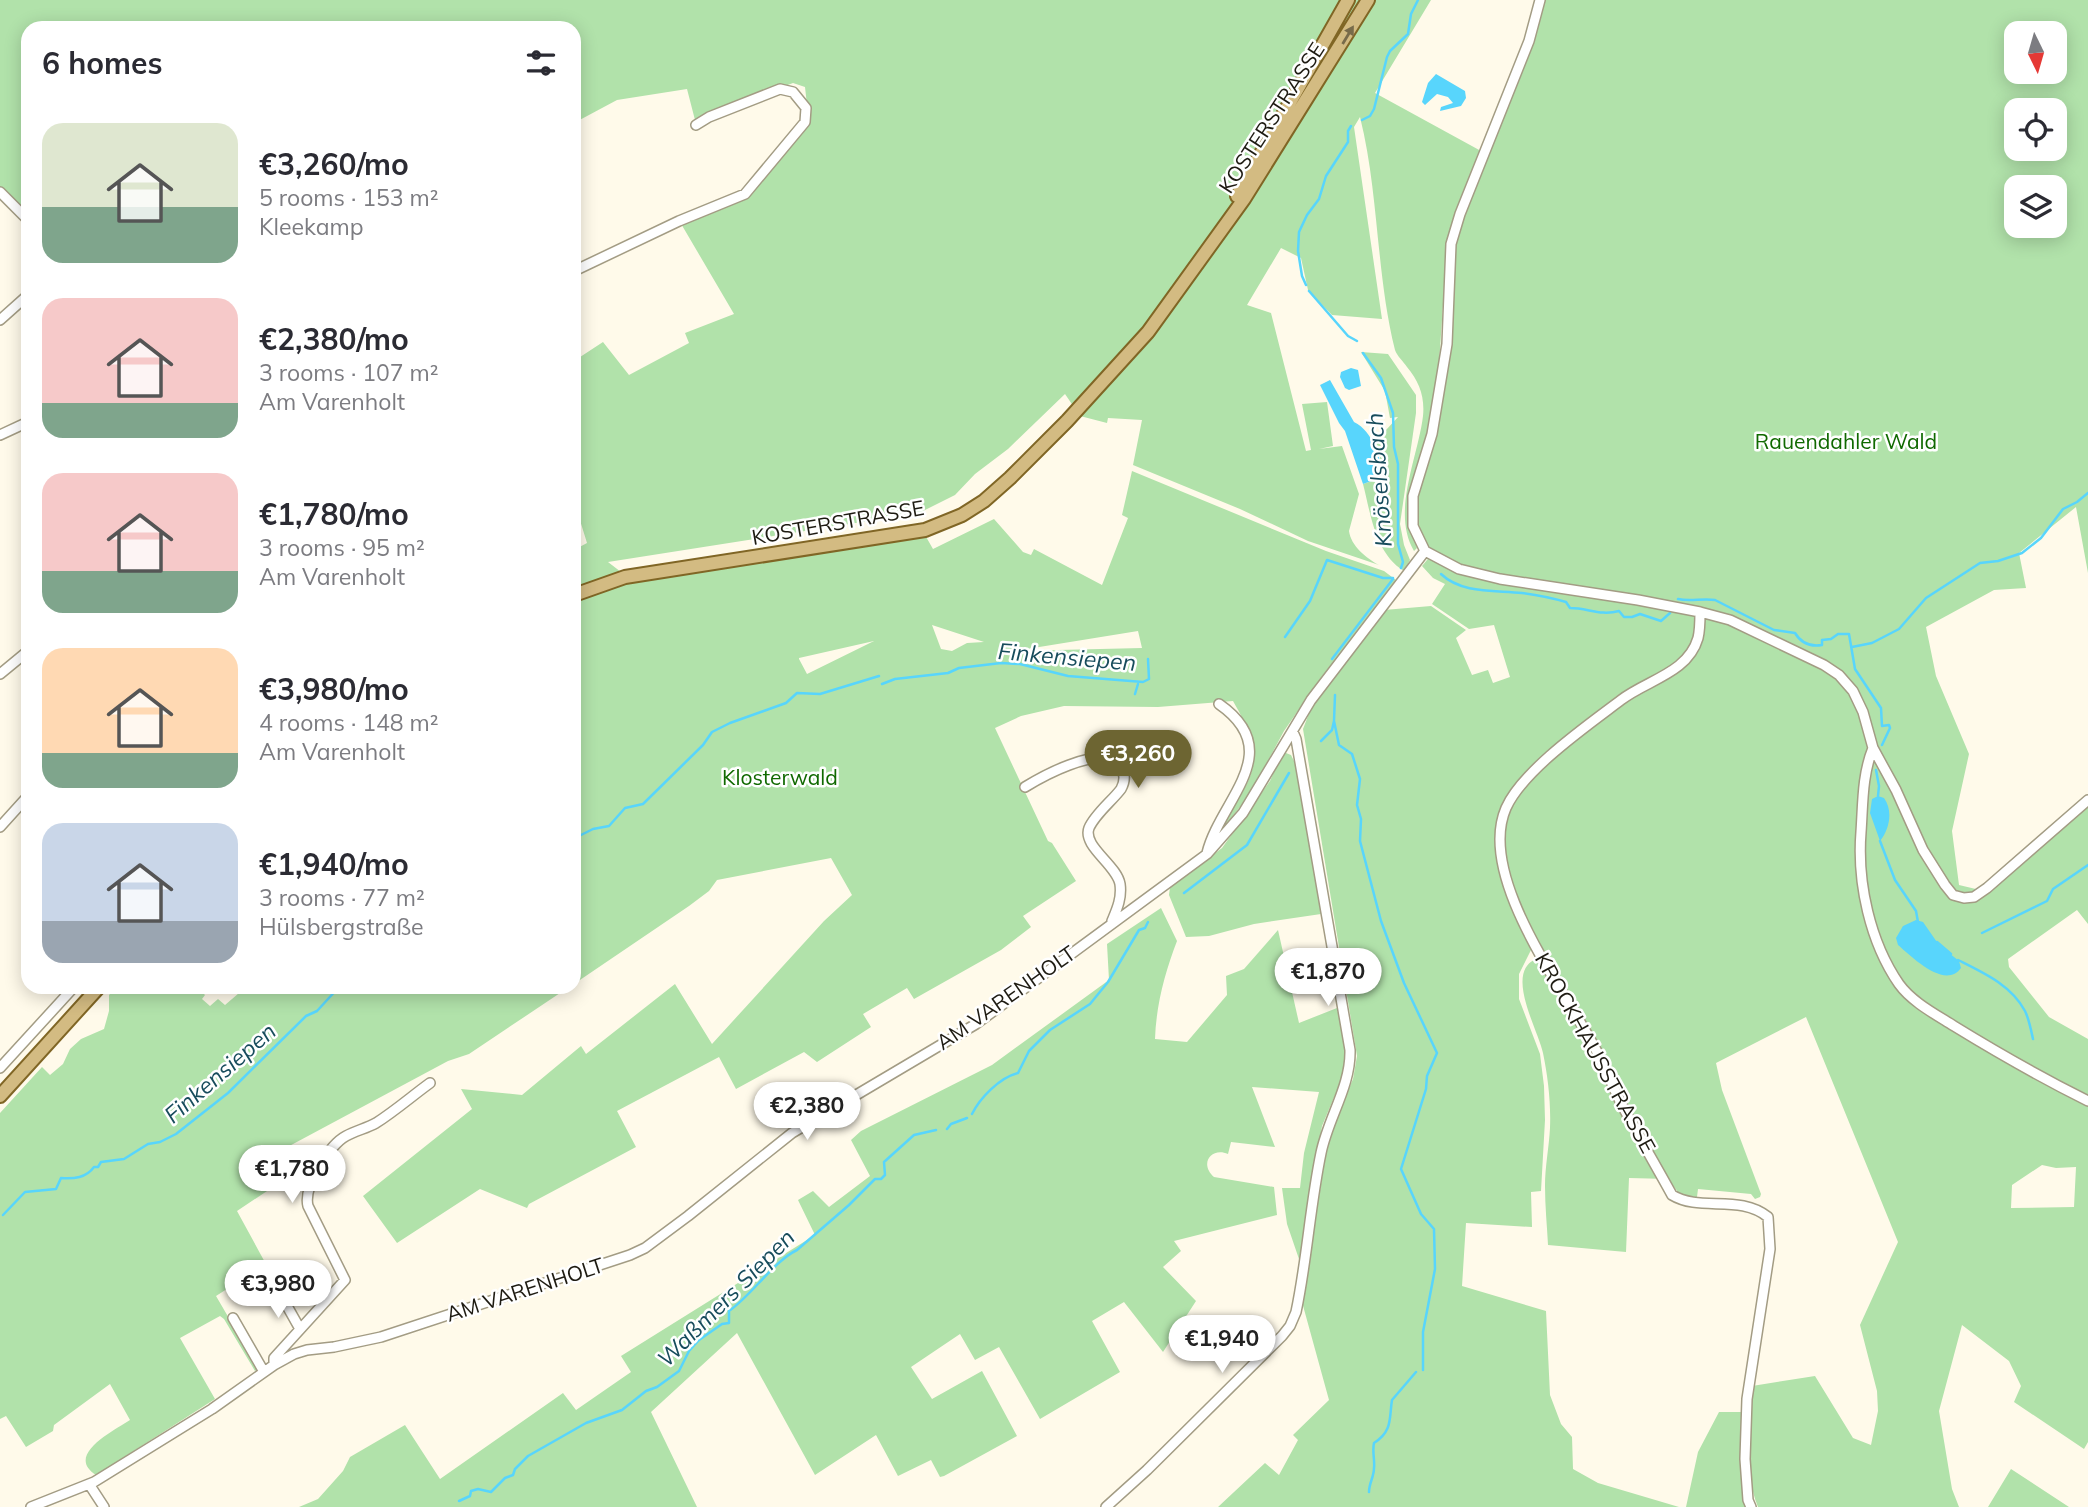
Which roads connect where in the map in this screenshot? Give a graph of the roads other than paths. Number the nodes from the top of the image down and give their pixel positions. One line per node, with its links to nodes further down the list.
1 (1348, 0): 7 (main road, KOSTERSTRASSE)
2 (1368, 0): 7 (main road, KOSTERSTRASSE, one-way to 2)
3 (1540, 0): 13 (street)
4 (696, 125): 8 (street)
5 (0, 192): 6 (street)
6 (21, 213)
7 (1204, 254): 14 (main road, KOSTERSTRASSE)
8 (581, 268)
9 (21, 301): 10 (street)
10 (0, 320)
11 (21, 425): 12 (street)
12 (0, 435)
13 (1425, 551): 15 (street); 19 (street, AM VARENHOLT)
14 (581, 593)
15 (1700, 612): 20 (street); 42 (street, KROCKHAUSSTRASSE)
16 (21, 657): 17 (street)
17 (0, 674)
18 (1219, 704): 25 (street)
19 (1293, 732): 25 (street, AM VARENHOLT); 41 (street)
20 (1873, 748): 22 (street); 32 (street)
21 (1025, 787): 26 (street)
22 (2088, 800)
23 (21, 804): 24 (street)
24 (0, 827)
25 (1207, 854): 26 (street, AM VARENHOLT)
26 (1111, 923): 36 (street, AM VARENHOLT)
27 (68, 994): 29 (street)
28 (93, 994): 31 (main road)
29 (0, 1068)
30 (430, 1083): 35 (street, AM VARENHOLT)
31 (0, 1096)
32 (2088, 1101)
33 (282, 1297): 35 (street)
34 (233, 1318): 37 (street)
35 (300, 1329): 36 (street, AM VARENHOLT)
36 (274, 1365): 37 (street, AM VARENHOLT)
37 (264, 1372): 38 (street, AM VARENHOLT)
38 (89, 1484): 39 (street, AM VARENHOLT); 40 (street)
39 (31, 1507)
40 (104, 1507)
41 (1106, 1507)
42 (1751, 1507)

